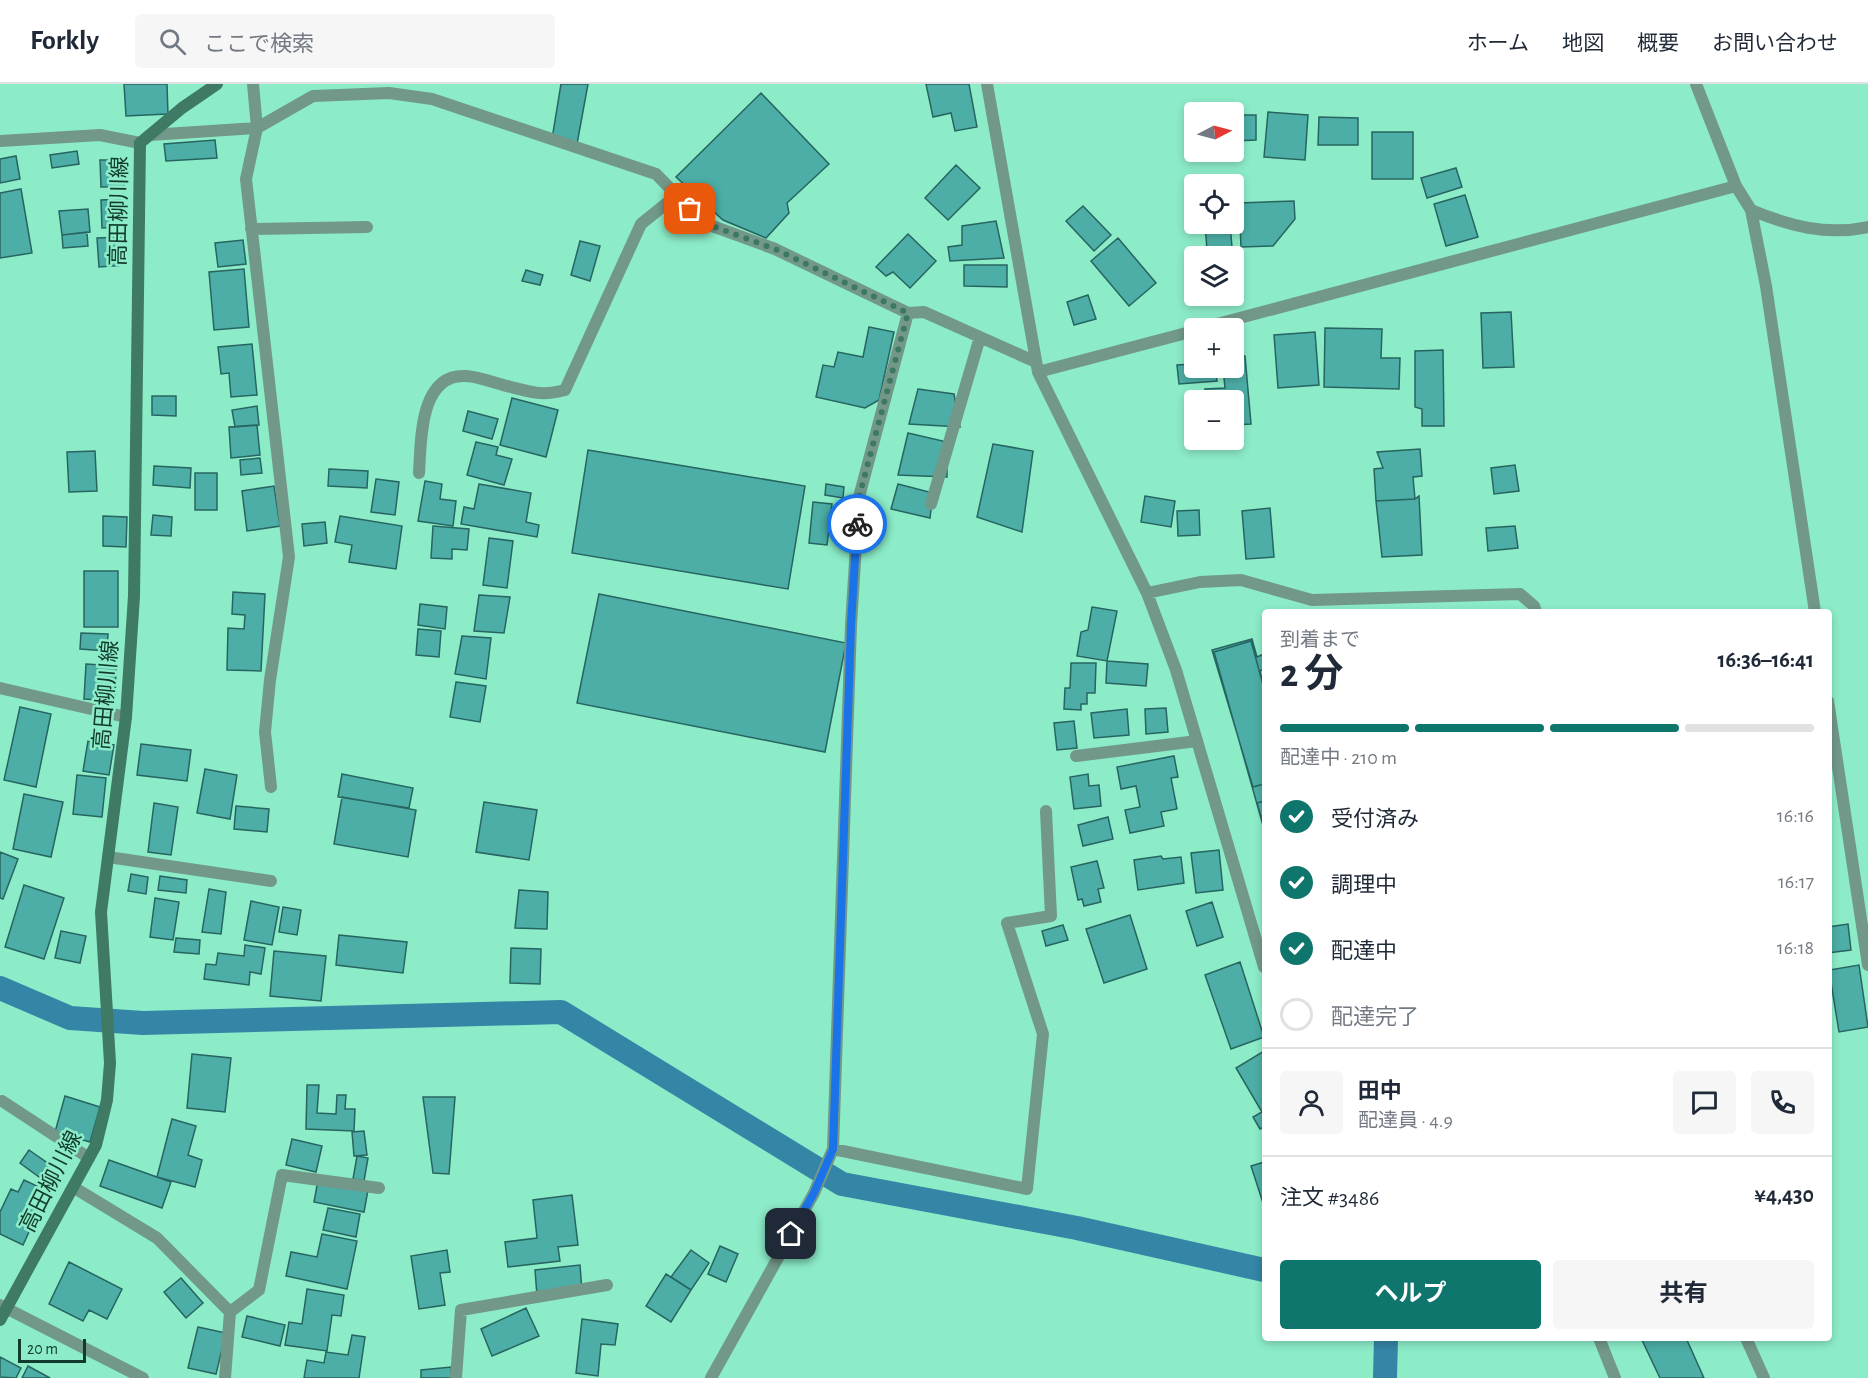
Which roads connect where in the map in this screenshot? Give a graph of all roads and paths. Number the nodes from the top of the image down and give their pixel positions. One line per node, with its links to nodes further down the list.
1 (217, 84): 6 (main road, 高田柳川線)
2 (253, 84): 5 (street)
3 (987, 84): 18 (street)
4 (1696, 84): 8 (street)
5 (257, 128): 6 (street); 9 (street); 13 (street)
6 (145, 139): 7 (street); 25 (main road, 高田柳川線)
7 (0, 141)
8 (1736, 186): 10 (street); 15 (street)
9 (677, 195): 14 (street); 19 (street)
10 (1751, 210): 12 (street); 23 (street)
11 (367, 227): 13 (street)
12 (1868, 227)
13 (251, 229): 29 (street)
14 (908, 313): 17 (street); 37 (street)
15 (1240, 318)
16 (1184, 333): 18 (street)
17 (980, 337): 18 (street); 20 (street)
18 (1037, 367): 21 (street)
19 (418, 473)
20 (931, 504)
21 (1147, 593): 22 (street); 27 (street)
22 (1535, 609)
23 (1815, 609)
24 (0, 688): 25 (street)
25 (126, 717): 31 (main road, 高田柳川線)
26 (1832, 726): 33 (street)
27 (1197, 741): 28 (street); 34 (street)
28 (1076, 756)
29 (271, 786)
30 (1046, 811): 37 (street)
31 (108, 857): 32 (street); 38 (main road, 高田柳川線)
32 (271, 881)
33 (1866, 934): 35 (street)
34 (1262, 960)
35 (1868, 965)
36 (2, 1101): 38 (street)
37 (833, 1149): 50 (street)
38 (89, 1158): 39 (main road, 高田柳川線)
39 (73, 1187): 42 (main road, 高田柳川線); 43 (street)
40 (379, 1188): 43 (street)
41 (607, 1285): 49 (street)
42 (3, 1307): 44 (main road, 高田柳川線); 47 (street)
43 (230, 1312): 48 (street)
44 (0, 1320)
45 (1600, 1341): 51 (street)
46 (1747, 1341): 52 (street)
47 (143, 1378)
48 (225, 1378)
49 (456, 1378)
50 (711, 1378)
51 (1615, 1378)
52 (1764, 1378)

